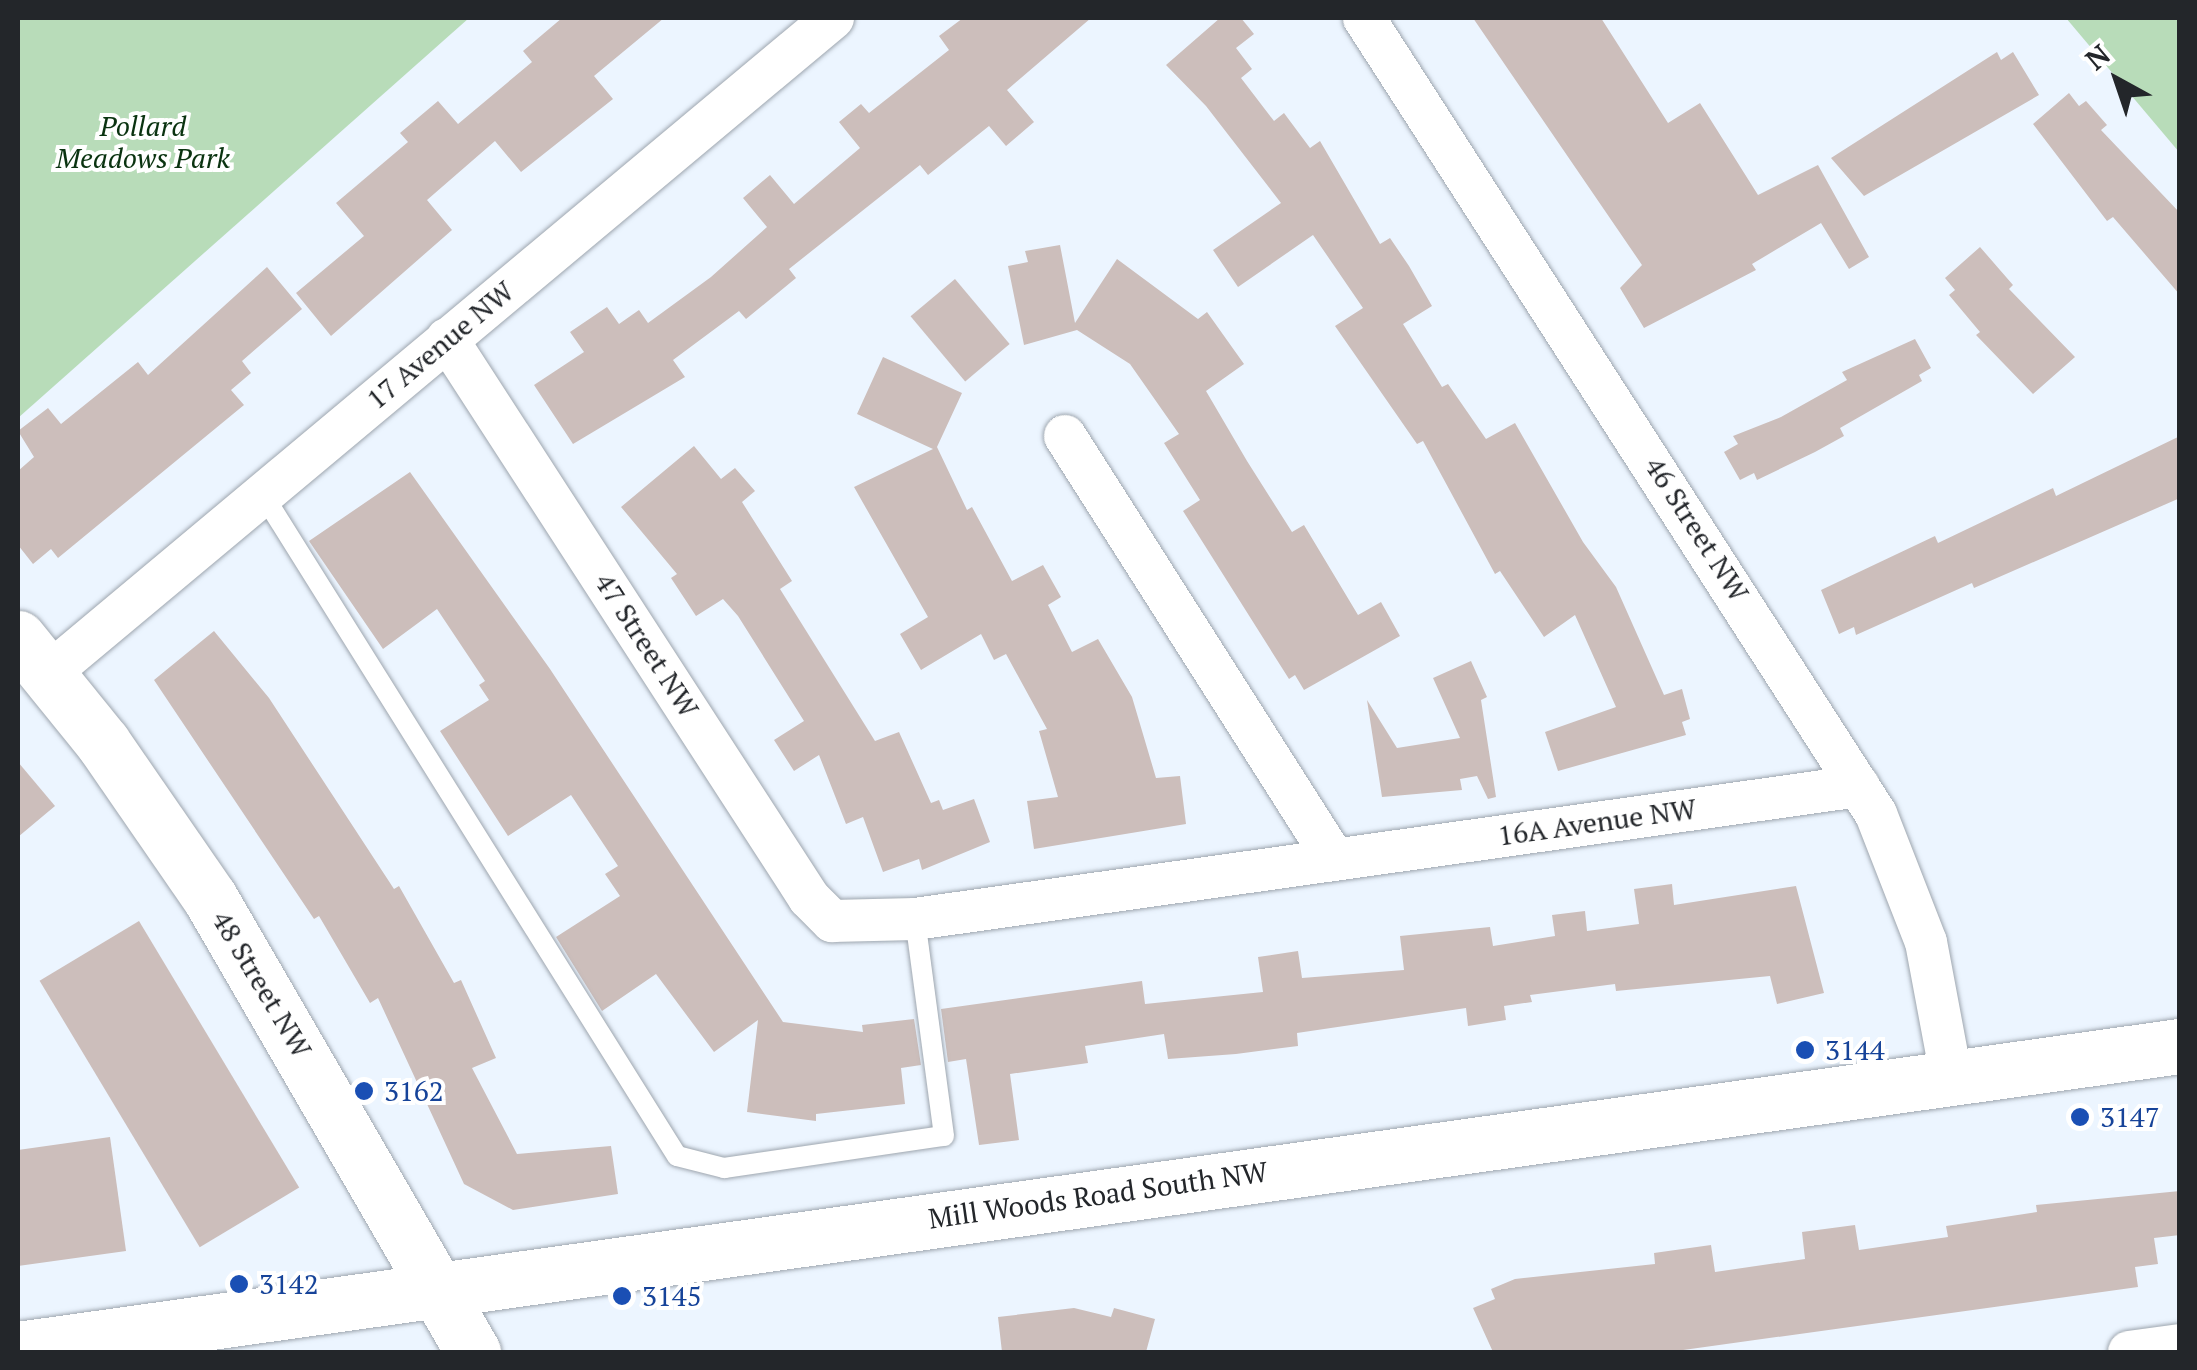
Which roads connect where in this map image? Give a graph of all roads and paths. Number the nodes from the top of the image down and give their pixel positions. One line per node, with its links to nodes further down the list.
1 (833, 18): 3 (street, 17 Avenue NW)
2 (1364, 18): 7 (street, 46 Street NW)
3 (448, 339): 5 (street, 17 Avenue NW); 10 (street, 47 Street NW)
4 (1064, 436): 8 (street)
5 (262, 492): 6 (street, 17 Avenue NW); 9 (lane)
6 (33, 656): 13 (street, 48 Street NW)
7 (1859, 786): 8 (street, 16A Avenue NW); 12 (street, 46 Street NW)
8 (1334, 859): 9 (street, 16A Avenue NW)
9 (915, 919): 10 (street, 16A Avenue NW)
10 (863, 925)
11 (2180, 1046): 12 (street, Mill Woods Road South NW)
12 (1951, 1075): 13 (street, Mill Woods Road South NW)
13 (438, 1289): 15 (street, Mill Woods Road South NW); 16 (street, 48 Street NW)
14 (2180, 1346): 17 (street)
15 (18, 1349)
16 (473, 1352)
17 (2130, 1352)

